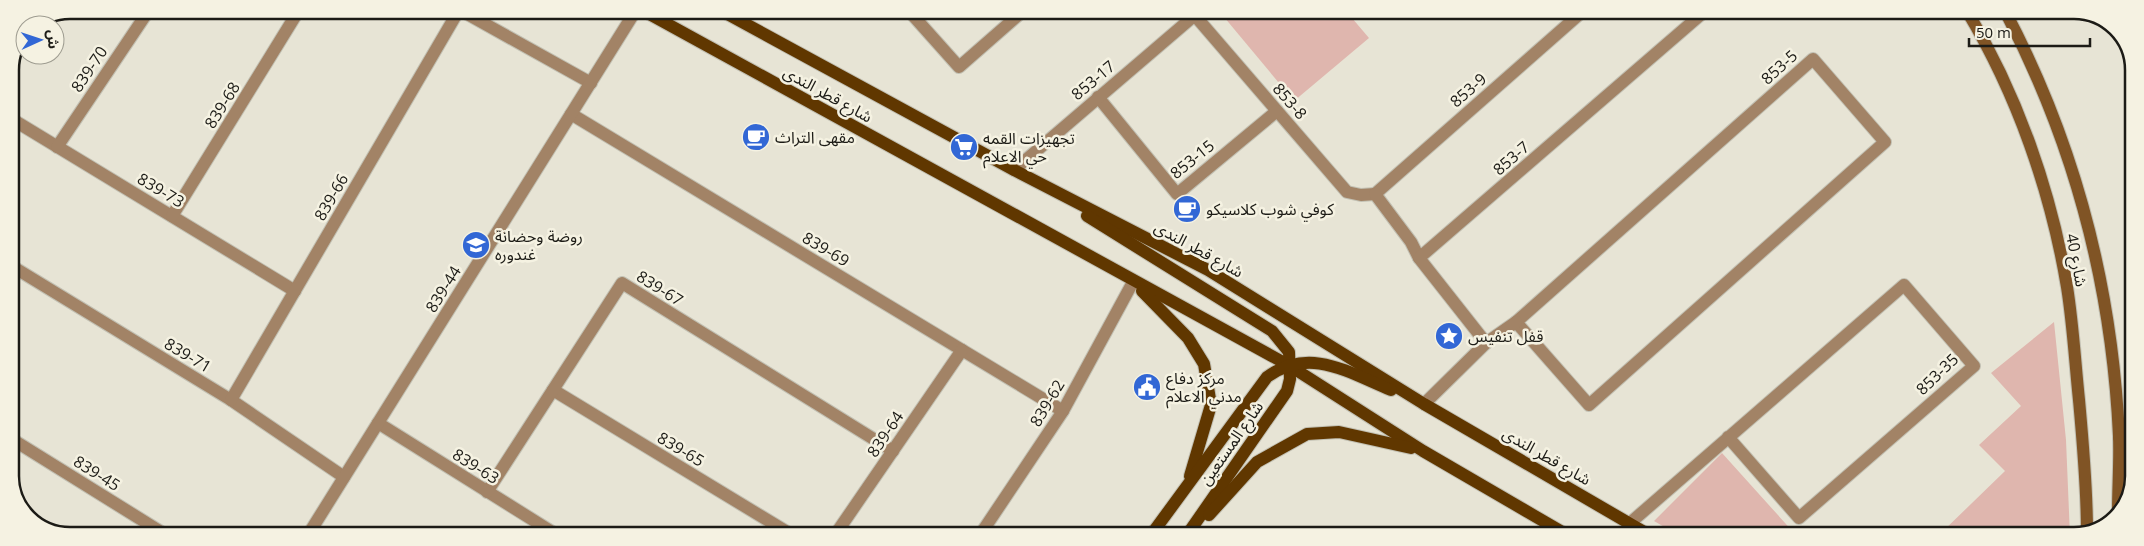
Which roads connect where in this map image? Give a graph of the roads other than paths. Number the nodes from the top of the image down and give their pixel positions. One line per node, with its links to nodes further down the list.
1 (143, 19): 21 (street, 839-70)
2 (293, 19): 24 (street, 839-68)
3 (455, 19): 28 (street, 839-66)
4 (476, 19): 16 (street)
5 (630, 19): 16 (street, 839-44)
6 (658, 19): 27 (main road, شارع قطر الندى)
7 (737, 19): 22 (main road, شارع قطر الندى)
8 (917, 19): 9 (street)
9 (1014, 19)
10 (1186, 19): 17 (street, 853-17)
11 (1198, 19): 18 (street, 853-8)
12 (1574, 19): 23 (street, 853-9)
13 (1696, 19): 25 (street, 853-7)
14 (1971, 19): 49 (main road, شارع 40)
15 (2009, 19): 39 (main road, شارع 40)
16 (591, 83): 19 (street, 839-44)
17 (1098, 97): 18 (street, 853-15); 22 (street, 853-17)
18 (1277, 111): 23 (street, 853-8)
19 (572, 114): 31 (street, 839-69); 37 (street, 839-44)
20 (19, 124): 21 (street, 839-73)
21 (57, 147): 24 (street, 839-73)
22 (1014, 170): 32 (main road); 35 (main road, شارع قطر الندى)
23 (1375, 194): 25 (street)
24 (172, 216): 28 (street, 839-73)
25 (1419, 258): 30 (street)
26 (19, 270): 34 (street, 839-71)
27 (1134, 282): 32 (main road, شارع قطر الندى); 36 (street, 839-62); 46 (main road)
28 (295, 291): 34 (street, 839-66)
29 (1516, 322): 29 (street, 853-5); 30 (street)
30 (1486, 343): 35 (street)
31 (962, 350): 36 (street, 839-69); 42 (street, 839-64)
32 (1290, 366): 35 (main road); 43 (main road, شارع قطر الندى); 46 (main road); 57 (main road, شارع المستعين)
33 (553, 390): 42 (street, 839-67); 45 (street, 839-67); 53 (street, 839-65)
34 (231, 400): 44 (street, 839-71)
35 (1424, 404): 48 (main road, شارع قطر الندى)
36 (1063, 411): 55 (street, 839-62)
37 (378, 423): 44 (street, 839-44); 45 (street, 839-63)
38 (1728, 437): 38 (street, 853-35); 48 (street, 853-35)
39 (2118, 437): 40 (main road); 47 (main road, شارع 40)
40 (2125, 442)
41 (19, 444): 50 (street, 839-45)
42 (893, 451): 54 (street, 839-64)
43 (1424, 452): 58 (main road); 59 (main road, شارع قطر الندى)
44 (344, 477): 51 (street, 839-44)
45 (487, 492): 52 (street, 839-63)
46 (1182, 494): 56 (main road)
47 (2118, 502)
48 (1630, 524): 60 (main road, شارع قطر الندى)
49 (2087, 526)
50 (153, 527)
51 (313, 527)
52 (544, 527)
53 (779, 527)
54 (841, 527)
55 (985, 527)
56 (1158, 527)
57 (1195, 527)
58 (1197, 527)
59 (1553, 527)
60 (1635, 527)

